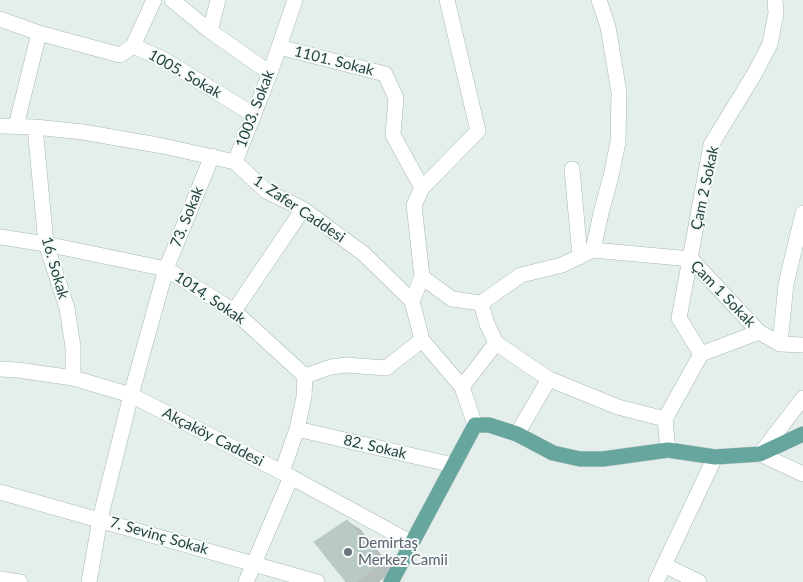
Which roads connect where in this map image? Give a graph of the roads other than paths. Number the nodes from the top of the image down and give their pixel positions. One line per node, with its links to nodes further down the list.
1 (154, 0): 11 (street)
2 (172, 0): 9 (street)
3 (218, 0): 9 (street)
4 (295, 0): 12 (street, 1003. Sokak)
5 (447, 0): 21 (street)
6 (599, 0): 26 (street)
7 (775, 0): 27 (street, Çam 2 Sokak)
8 (0, 19): 10 (street, 1005. Sokak)
9 (210, 31): 13 (street)
10 (40, 33): 11 (street, 1005. Sokak); 16 (street)
11 (133, 46): 14 (street, 1005. Sokak)
12 (279, 47): 13 (street, 1003. Sokak); 21 (street, 1101. Sokak)
13 (270, 73): 14 (street, 1003. Sokak)
14 (254, 115): 19 (street, 1003. Sokak)
15 (0, 126): 16 (street, 1. Zafer Caddesi)
16 (16, 126): 17 (street, 1. Zafer Caddesi)
17 (35, 127): 18 (street, 1. Zafer Caddesi); 25 (street, 16. Sokak)
18 (212, 156): 19 (street, 1. Zafer Caddesi); 28 (street, 73. Sokak)
19 (235, 162): 22 (street, 1. Zafer Caddesi)
20 (572, 169): 26 (street)
21 (422, 188): 29 (street)
22 (303, 209): 30 (street, 1. Zafer Caddesi); 32 (street)
23 (803, 213): 36 (street)
24 (0, 237): 25 (street, 1014. Sokak)
25 (46, 244): 28 (street, 1014. Sokak); 41 (street, 16. Sokak)
26 (587, 254): 27 (street, Çam 1 Sokak); 31 (street, Çam 1 Sokak)
27 (691, 259): 33 (street, Çam 1 Sokak); 38 (street, Çam 2 Sokak)
28 (166, 268): 32 (street, 1014. Sokak); 44 (street, 73. Sokak)
29 (422, 277): 30 (street); 31 (street)
30 (412, 300): 34 (street)
31 (481, 303): 35 (street)
32 (234, 311): 40 (street, 1014. Sokak)
33 (759, 332): 36 (street, Çam 1 Sokak); 38 (street)
34 (422, 340): 40 (street); 43 (street)
35 (496, 343): 42 (street); 43 (street)
36 (780, 344): 37 (street, Çam 1 Sokak)
37 (803, 345)
38 (701, 354): 46 (street)
39 (0, 369): 41 (street, Akçaköy Caddesi)
40 (305, 376): 48 (street)
41 (73, 378): 44 (street, Akçaköy Caddesi)
42 (550, 379): 46 (street); 49 (street)
43 (462, 387): 47 (street)
44 (131, 395): 56 (street, Akçaköy Caddesi); 58 (street, 73. Sokak)
45 (803, 398): 52 (street)
46 (665, 419): 51 (street)
47 (475, 425): 49 (main road); 54 (main road)
48 (297, 429): 54 (street, 82. Sokak); 56 (street)
49 (517, 434): 51 (main road)
50 (803, 434): 52 (main road)
51 (668, 450): 53 (main road)
52 (760, 454): 53 (main road); 55 (street)
53 (715, 457): 61 (street)
54 (453, 465): 59 (main road)
55 (803, 474)
56 (287, 475): 59 (street, Akçaköy Caddesi); 60 (street)
57 (0, 492): 58 (street, 7. Sevinç Sokak)
58 (100, 520): 60 (street, 7. Sevinç Sokak); 64 (street, 73. Sokak)
59 (412, 544): 67 (main road)
60 (255, 564): 65 (street); 66 (street, 7. Sevinç Sokak)
61 (664, 565): 68 (street); 69 (street)
62 (0, 579): 63 (street)
63 (20, 582)
64 (89, 582)
65 (246, 582)
66 (317, 582)
67 (391, 582)
68 (656, 582)
69 (699, 582)

